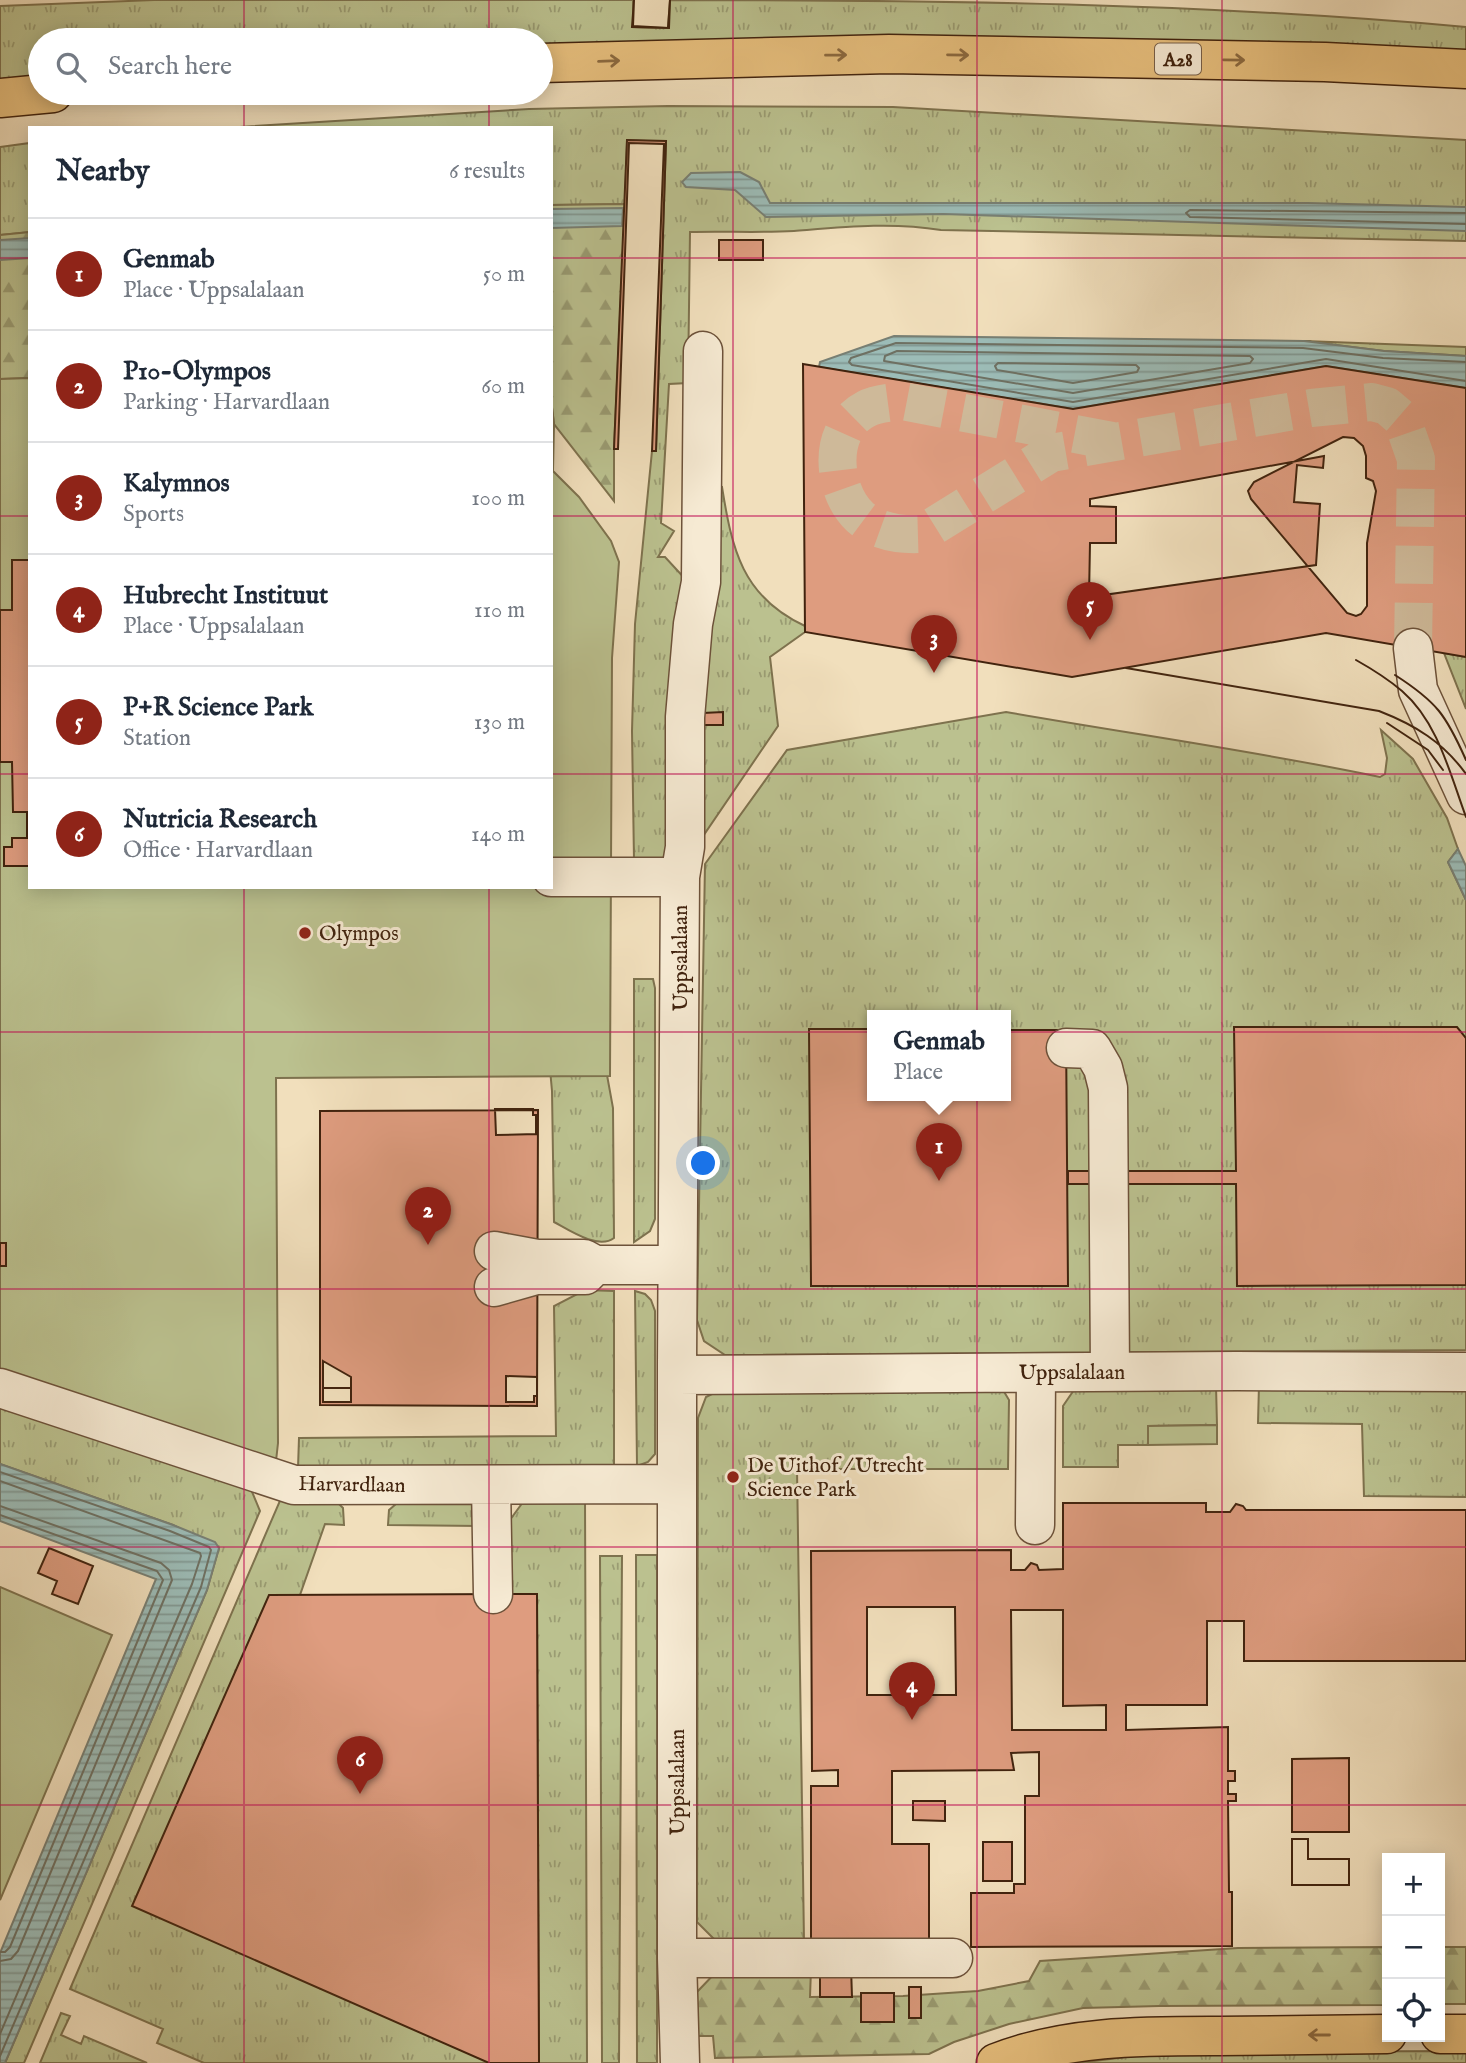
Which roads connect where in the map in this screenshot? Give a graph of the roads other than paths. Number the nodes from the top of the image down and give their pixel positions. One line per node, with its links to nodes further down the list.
1 (553, 63): 2 (main road, A28, one-way to 2)
2 (1466, 69)
3 (28, 95): 4 (main road)
4 (0, 97)
5 (703, 351): 9 (street, Uppsalalaan)
6 (1413, 648): 7 (street)
7 (1466, 795)
8 (553, 877): 9 (street)
9 (680, 877): 11 (street, Uppsalalaan)
10 (1066, 1048): 13 (street)
11 (677, 1265): 12 (street); 16 (street, Uppsalalaan)
12 (494, 1269)
13 (1110, 1372): 14 (street, Uppsalalaan); 15 (street, Uppsalalaan)
14 (1466, 1372)
15 (1036, 1373): 16 (street, Uppsalalaan); 20 (street)
16 (677, 1375): 18 (street, Uppsalalaan)
17 (0, 1388): 19 (street, Harvardlaan)
18 (677, 1484): 19 (street, Harvardlaan); 22 (street, Uppsalalaan)
19 (491, 1485): 21 (street)
20 (1035, 1525)
21 (493, 1594)
22 (677, 1958): 23 (street); 27 (street, Uppsalalaan)
23 (953, 1958)
24 (1382, 2034): 28 (main road, one-way to 28)
25 (1445, 2034): 26 (main road)
26 (1466, 2034)
27 (680, 2063)
28 (996, 2063)

